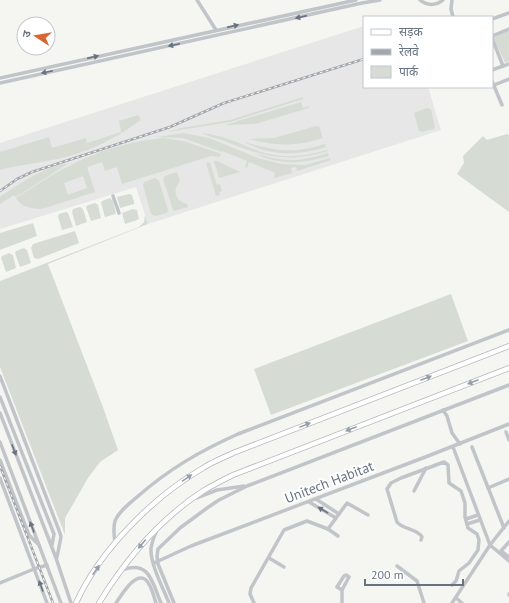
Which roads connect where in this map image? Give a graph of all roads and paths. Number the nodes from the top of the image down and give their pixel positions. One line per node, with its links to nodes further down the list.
1 (197, 0): 11 (street)
2 (356, 0): 11 (street, one-way to 2)
3 (380, 0): 19 (street, one-way to 19)
4 (420, 0): 5 (street)
5 (443, 0)
6 (452, 0): 8 (street)
7 (509, 13): 9 (street)
8 (453, 16)
9 (493, 19)
10 (509, 29): 12 (street)
11 (216, 30): 17 (street, one-way to 11)
12 (493, 37)
13 (493, 40): 15 (street)
14 (509, 64): 15 (street)
15 (503, 66): 16 (street)
16 (493, 70)
17 (0, 78)
18 (509, 79): 20 (street)
19 (0, 83)
20 (493, 83): 21 (street)
21 (502, 105)
22 (113, 196): 23 (street)
23 (119, 213)
24 (509, 330): 62 (street)
25 (509, 346): 62 (main road, one-way to 25)
26 (509, 368): 46 (main road, one-way to 46)
27 (0, 376): 70 (street)
28 (509, 385): 30 (street)
29 (0, 397): 66 (street)
30 (443, 410): 36 (street); 43 (street)
31 (0, 413): 66 (street, one-way to 66)
32 (509, 424): 36 (street, Unitech Habitat)
33 (506, 432): 34 (street)
34 (509, 440)
35 (0, 442): 65 (street, one-way to 35)
36 (460, 444): 37 (street, Unitech Habitat)
37 (453, 447): 47 (street, Unitech Habitat); 50 (street)
38 (472, 447): 44 (street)
39 (0, 460): 65 (street)
40 (426, 468): 45 (street); 53 (street); 61 (street)
41 (0, 478): 77 (street)
42 (509, 479): 44 (street)
43 (247, 486): 46 (street); 68 (street)
44 (488, 488): 57 (street)
45 (414, 491)
46 (194, 498): 58 (main road)
47 (316, 499): 48 (street, Unitech Habitat); 49 (street)
48 (309, 502): 52 (street, one-way to 48); 73 (street, Unitech Habitat)
49 (339, 514): 51 (street); 52 (street)
50 (478, 515): 53 (street); 54 (street)
51 (368, 516)
52 (336, 518): 59 (street)
53 (466, 519): 56 (street)
54 (480, 520): 56 (street); 64 (street)
55 (509, 521): 57 (street)
56 (467, 524): 81 (street)
57 (504, 528): 64 (street)
58 (157, 529): 67 (street); 78 (main road, one-way to 78)
59 (328, 529): 60 (street); 71 (street)
60 (338, 536)
61 (421, 540)
62 (115, 543): 89 (main road, one-way to 62)
63 (508, 544): 69 (street)
64 (490, 545): 72 (street); 84 (street)
65 (39, 546): 74 (street)
66 (52, 546): 70 (street)
67 (151, 551): 68 (street); 73 (street)
68 (157, 552): 73 (street)
69 (509, 557)
70 (56, 558): 88 (street)
71 (269, 558): 76 (street); 95 (street)
72 (509, 561)
73 (156, 562): 79 (street); 83 (street)
74 (47, 565): 77 (street); 87 (street)
75 (397, 566): 97 (street)
76 (284, 567)
77 (34, 569): 80 (street); 86 (street, one-way to 77)
78 (121, 570): 85 (street); 90 (main road)
79 (166, 582): 83 (street); 94 (street)
80 (0, 583)
81 (452, 585)
82 (342, 590): 96 (street)
83 (167, 598): 93 (street)
84 (456, 598): 98 (street); 99 (street)
85 (156, 599): 91 (street); 92 (street)
86 (47, 603)
87 (61, 603)
88 (71, 603)
89 (76, 603)
90 (100, 603)
91 (116, 603)
92 (161, 603)
93 (169, 603)
94 (174, 603)
95 (254, 603)
96 (342, 603)
97 (424, 603)
98 (452, 603)
99 (462, 603)

